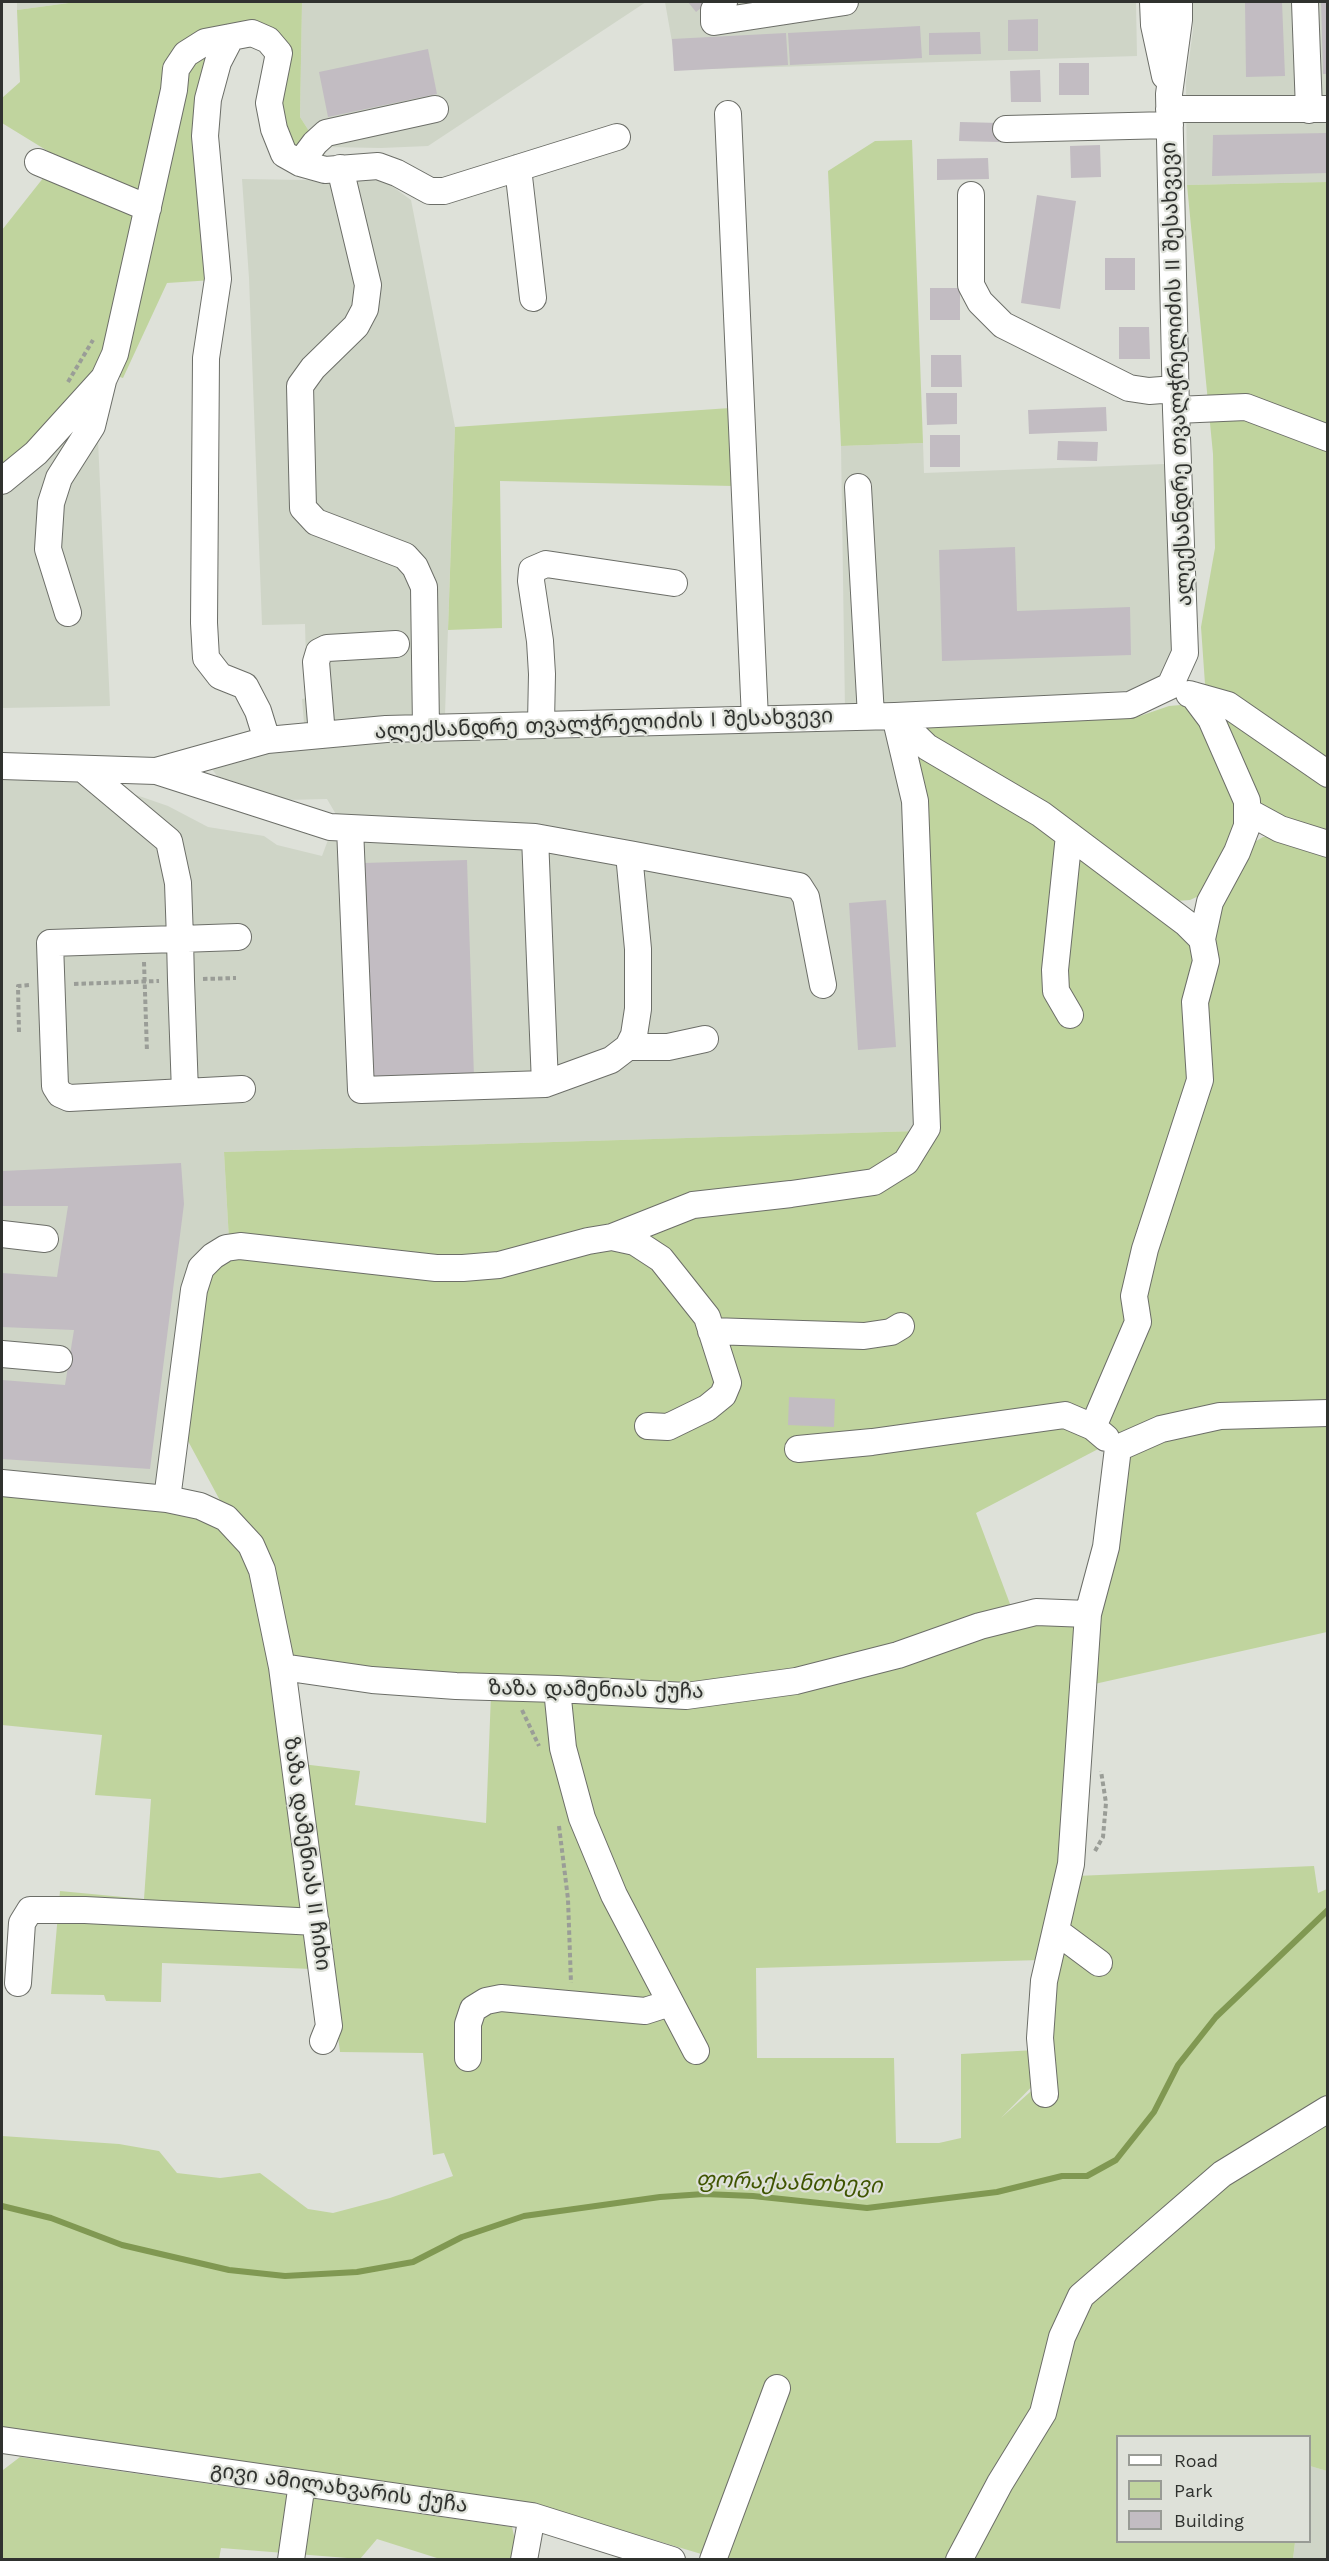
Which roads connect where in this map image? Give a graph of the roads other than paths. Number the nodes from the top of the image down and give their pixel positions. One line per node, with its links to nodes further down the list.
1 (724, 2): 2 (street)
2 (845, 2)
3 (1153, 2): 8 (street, ალექსანდრე თვალჭრელიძის II შესახვევი)
4 (1179, 2): 8 (street, ალექსანდრე თვალჭრელიძის II შესახვევი)
5 (1305, 2): 9 (street)
6 (231, 37): 14 (street); 18 (street); 34 (street)
7 (435, 109): 14 (street)
8 (1170, 110): 9 (street); 11 (street); 21 (street, ალექსანდრე თვალჭრელიძის II შესახვევი)
9 (1318, 110)
10 (728, 114): 30 (street)
11 (1006, 129)
12 (617, 137): 16 (street)
13 (38, 162): 18 (street)
14 (300, 163): 15 (street)
15 (340, 168): 16 (street); 32 (street)
16 (519, 168): 19 (street)
17 (971, 195): 21 (street)
18 (147, 208): 20 (street)
19 (533, 298)
20 (104, 378): 23 (street); 26 (street)
21 (1175, 399): 22 (street); 28 (street, ალექსანდრე თვალჭრელიძის II შესახვევი)
22 (1328, 438)
23 (2, 481)
24 (858, 487): 29 (street)
25 (674, 583): 31 (street)
26 (68, 613)
27 (396, 644): 33 (street)
28 (1182, 691): 29 (street, ალექსანდრე თვალჭრელიძის I შესახვევი); 38 (street); 39 (street)
29 (883, 716): 30 (street, ალექსანდრე თვალჭრელიძის I შესახვევი); 41 (street); 56 (street)
30 (755, 718): 31 (street, ალექსანდრე თვალჭრელიძის I შესახვევი)
31 (541, 723): 32 (street, ალექსანდრე თვალჭრელიძის I შესახვევი)
32 (426, 728): 33 (street, ალექსანდრე თვალჭრელიძის I შესახვევი)
33 (322, 735): 34 (street, ალექსანდრე თვალჭრელიძის I შესახვევი)
34 (267, 740): 37 (street, ალექსანდრე თვალჭრელიძის I შესახვევი)
35 (2, 766): 36 (street, ალექსანდრე თვალჭრელიძის I შესახვევი)
36 (83, 769): 37 (street, ალექსანდრე თვალჭრელიძის I შესახვევი); 46 (street)
37 (156, 771): 40 (street)
38 (1328, 774)
39 (1247, 810): 43 (street); 47 (street)
40 (350, 828): 42 (street); 52 (street)
41 (1069, 835): 47 (street); 49 (street)
42 (535, 837): 44 (street); 52 (street)
43 (1328, 844)
44 (629, 854): 48 (street); 51 (street)
45 (237, 937): 46 (street)
46 (180, 939): 54 (street); 54 (street)
47 (1202, 939): 64 (street)
48 (823, 985)
49 (1070, 1015)
50 (705, 1039): 51 (street)
51 (628, 1047): 52 (street)
52 (545, 1084)
53 (242, 1089): 54 (street)
54 (185, 1092)
55 (2, 1234): 57 (street)
56 (612, 1238): 59 (street); 68 (street)
57 (45, 1239)
58 (901, 1326): 59 (street)
59 (711, 1331): 63 (street)
60 (2, 1354): 61 (street)
61 (59, 1359)
62 (1328, 1413): 65 (street)
63 (648, 1426)
64 (1093, 1426): 65 (street); 66 (street)
65 (1118, 1448): 69 (street)
66 (798, 1449)
67 (2, 1483): 68 (street)
68 (167, 1499): 70 (street)
69 (1088, 1614): 71 (street, ზაზა დამენიას ქუჩა); 73 (street)
70 (282, 1667): 71 (street, ზაზა დამენიას ქუჩა); 72 (street, ზაზა დამენიას II ჩიხი)
71 (557, 1689): 76 (street)
72 (316, 1922): 75 (street); 77 (street, ზაზა დამენიას II ჩიხი)
73 (1056, 1931): 74 (street); 80 (street)
74 (1099, 1963)
75 (18, 1983)
76 (670, 2003): 78 (street); 79 (street)
77 (323, 2041)
78 (696, 2050)
79 (468, 2058)
80 (1045, 2094)
81 (1328, 2109): 90 (street)
82 (777, 2388): 89 (street)
83 (2, 2440): 84 (street, გივი ამილახვარის ქუჩა)
84 (303, 2483): 85 (street, გივი ამილახვარის ქუჩა); 86 (street)
85 (532, 2516): 87 (street); 88 (street, გივი ამილახვარის ქუჩა)
86 (291, 2559)
87 (524, 2559)
88 (672, 2559)
89 (713, 2559)
90 (959, 2559)

